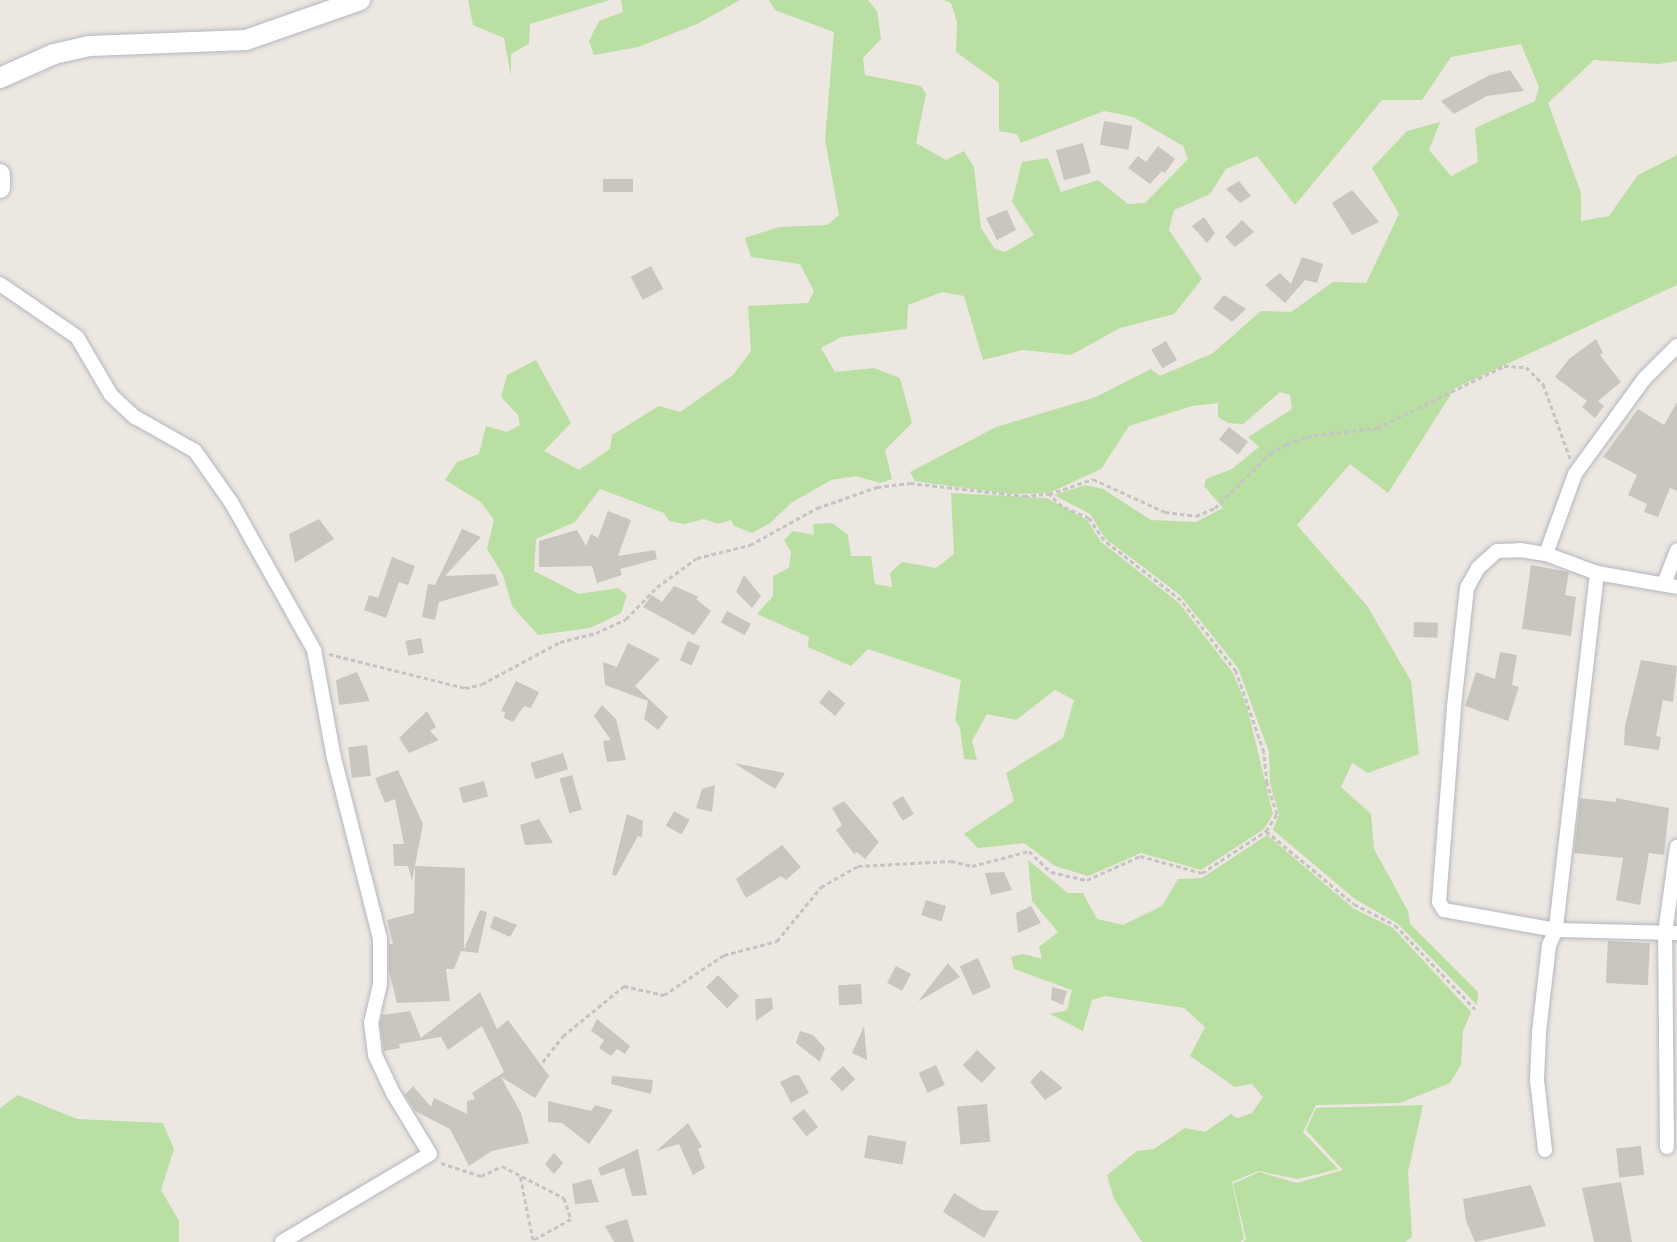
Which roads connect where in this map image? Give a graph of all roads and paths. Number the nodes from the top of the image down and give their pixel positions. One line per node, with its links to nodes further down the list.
1 (360, 0): 2 (main road)
2 (0, 78)
3 (0, 174): 4 (main road)
4 (0, 188)
5 (0, 284): 13 (street)
6 (1677, 346): 7 (street)
7 (1575, 474): 8 (path); 10 (street)
8 (1049, 494): 13 (path); 14 (path)
9 (1677, 550): 12 (street)
10 (1546, 554): 11 (street); 16 (street)
11 (1597, 573): 12 (street); 16 (street)
12 (1671, 586)
13 (314, 650): 22 (street)
14 (1266, 831): 18 (path); 19 (path)
15 (1677, 847): 17 (street)
16 (1556, 930): 17 (street); 21 (street)
17 (1671, 933): 20 (street)
18 (1474, 1009)
19 (538, 1068)
20 (1667, 1147)
21 (1545, 1150)
22 (430, 1154): 23 (path); 24 (street)
23 (520, 1175): 23 (path)
24 (282, 1242)

